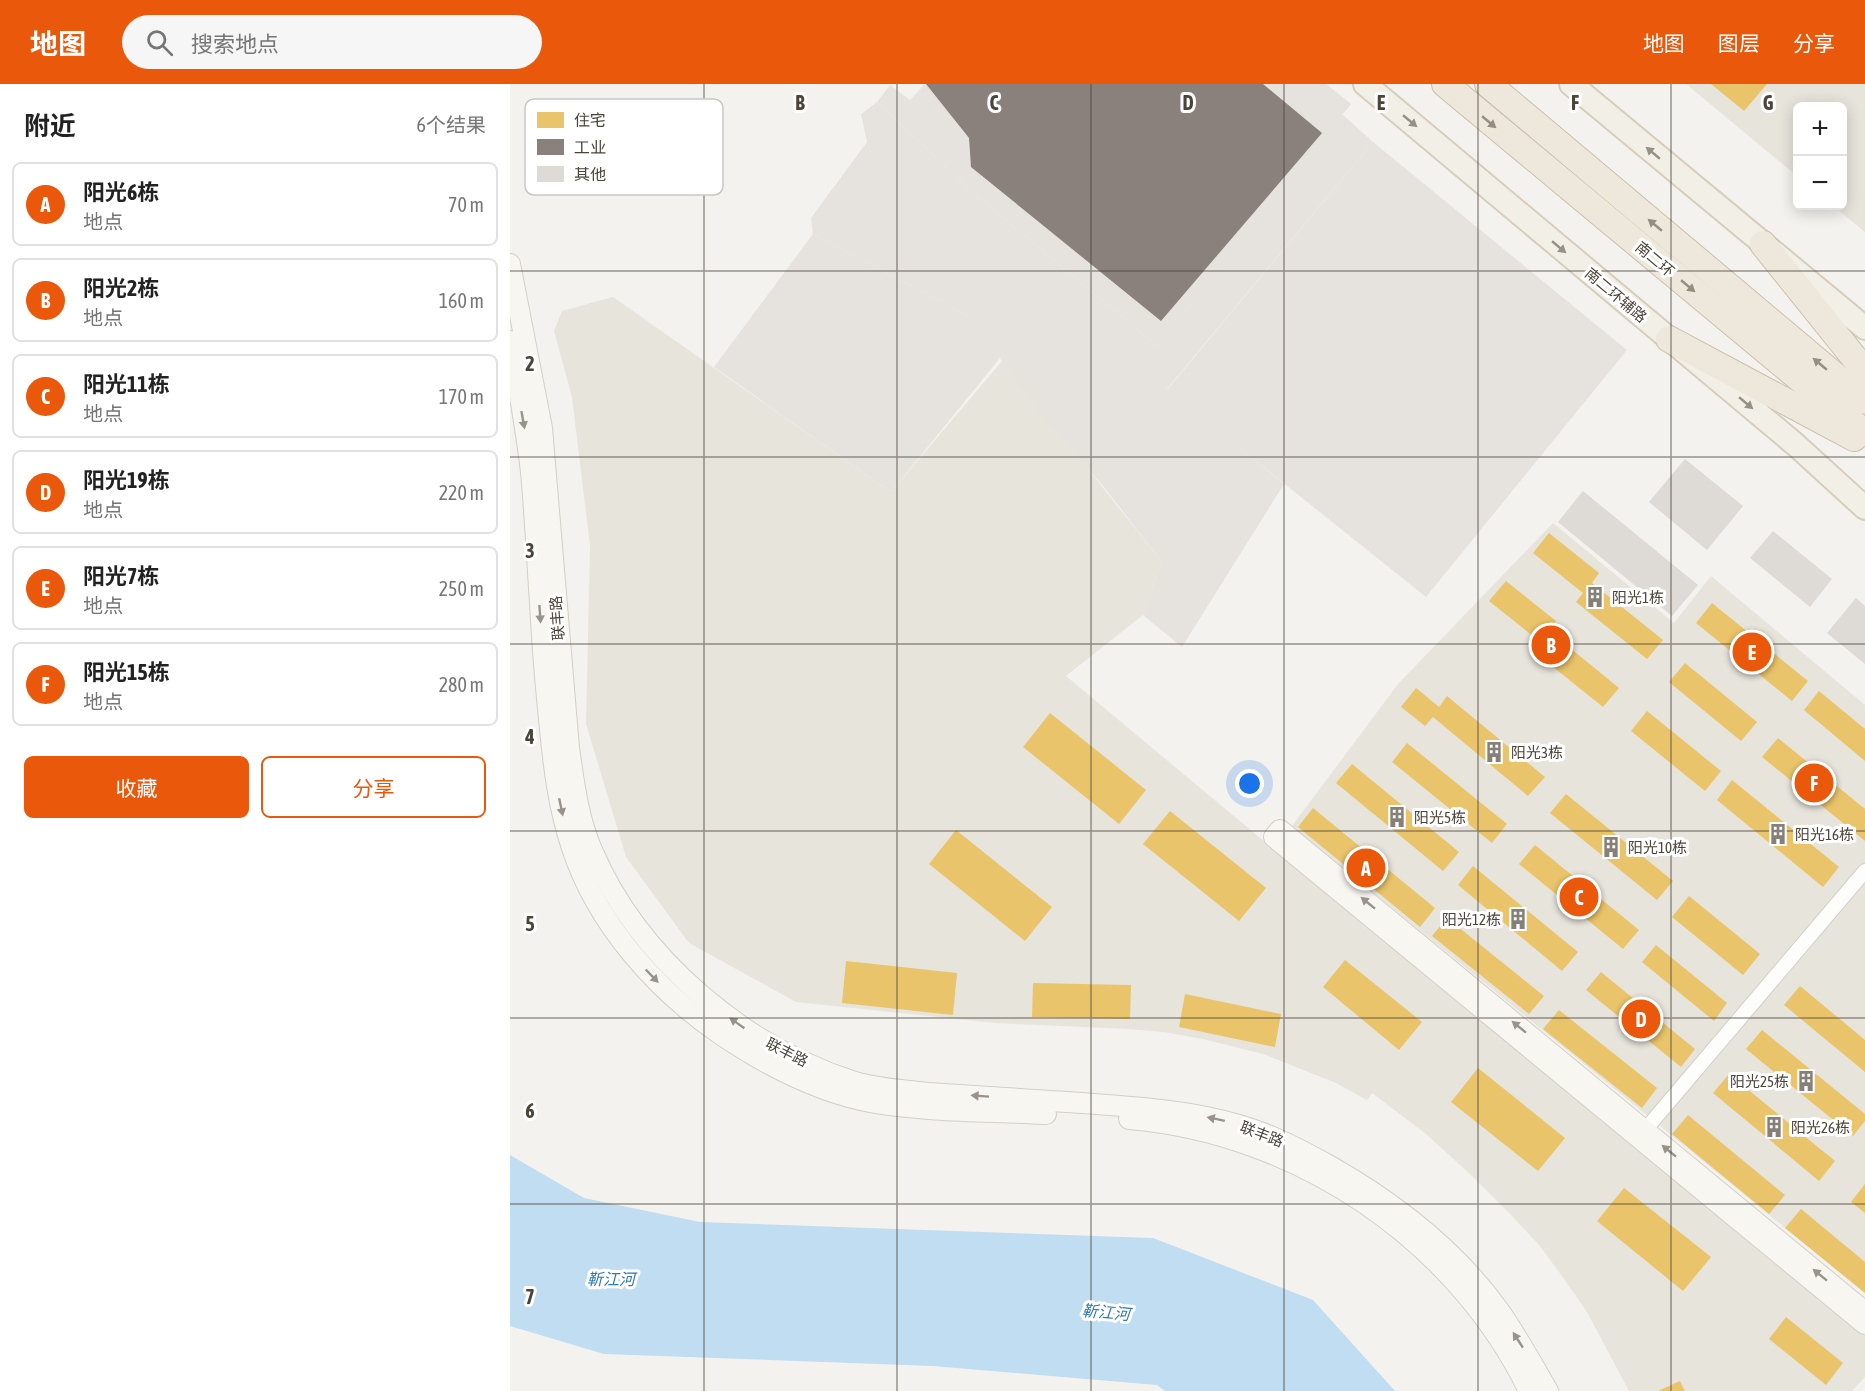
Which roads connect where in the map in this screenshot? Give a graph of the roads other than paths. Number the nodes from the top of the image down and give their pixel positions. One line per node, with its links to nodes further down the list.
1 (1365, 84): 8 (main road, 南二环辅路, one-way to 8)
2 (1445, 84): 12 (highway, 南二环, one-way to 12)
3 (1488, 84): 11 (highway, 南二环, one-way to 3)
4 (1571, 84): 5 (main road, one-way to 4)
5 (1763, 244): 7 (main road); 10 (highway)
6 (510, 264): 20 (main road, 联丰路, one-way to 6)
7 (1865, 328)
8 (1669, 339): 13 (highway); 14 (main road, 南二环辅路, one-way to 14)
9 (510, 341): 19 (main road, 联丰路, one-way to 19)
10 (1865, 371)
11 (1865, 402)
12 (1865, 433)
13 (1865, 444)
14 (1865, 508)
15 (1865, 871): 16 (street)
16 (1642, 1134): 16 (main road, one-way to 16); 17 (main road, one-way to 16); 18 (main road)
17 (1865, 1312)
18 (1865, 1324)
19 (1529, 1391)
20 (1548, 1391)

